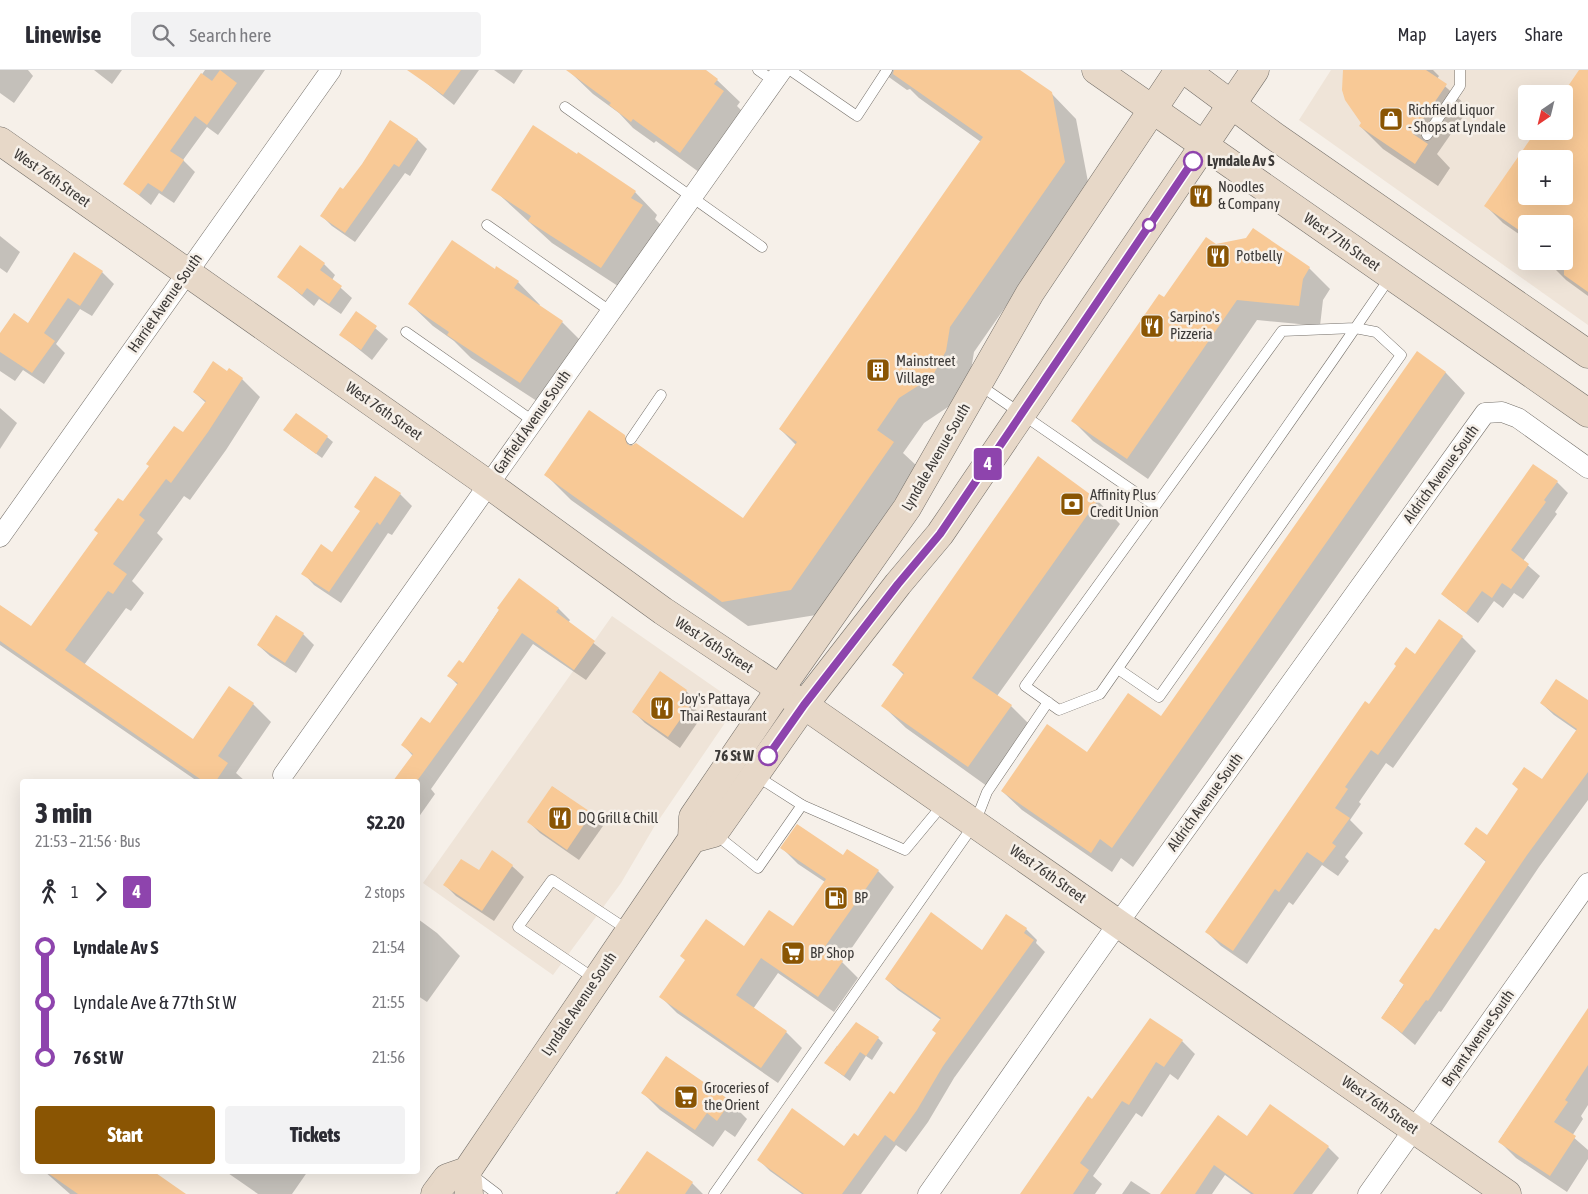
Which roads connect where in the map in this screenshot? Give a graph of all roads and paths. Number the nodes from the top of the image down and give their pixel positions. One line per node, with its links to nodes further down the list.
1 (331, 70): 18 (street, Harriet Avenue South)
2 (887, 70): 8 (lane)
3 (1096, 70): 11 (street, West 77th Street)
4 (1179, 70): 11 (street, Lyndale Avenue South)
5 (1184, 70): 9 (street)
6 (1255, 70): 9 (street, Lyndale Avenue South)
7 (1460, 70): 12 (lane)
8 (776, 73): 15 (street, Garfield Avenue South)
9 (1232, 105): 14 (street, Lyndale Avenue South); 23 (street)
10 (565, 107): 15 (lane)
11 (1153, 109): 14 (street, West 77th Street); 24 (street, Lyndale Avenue South)
12 (1427, 135)
13 (0, 141): 18 (street, West 76th Street)
14 (1204, 145): 19 (street, West 77th Street); 27 (street, Lyndale Avenue South)
15 (692, 196): 17 (lane); 20 (street, Garfield Avenue South)
16 (487, 225): 20 (lane)
17 (762, 247)
18 (187, 272): 31 (street, West 76th Street); 33 (street, Harriet Avenue South)
19 (1391, 276): 21 (lane); 26 (street, West 77th Street)
20 (610, 311): 28 (street, Garfield Avenue South)
21 (1355, 328): 32 (lane); 34 (lane); 34 (lane)
22 (406, 332): 28 (lane)
23 (1588, 354)
24 (978, 384): 27 (lane); 35 (street, Lyndale Avenue South)
25 (661, 395): 29 (lane)
26 (1588, 413)
27 (1021, 414): 32 (lane); 37 (street, Lyndale Avenue South)
28 (533, 421): 31 (street, Garfield Avenue South)
29 (631, 439)
30 (1588, 468): 45 (street, Aldrich Avenue South)
31 (488, 484): 35 (street, West 76th Street); 39 (street, Garfield Avenue South)
32 (1154, 505): 36 (lane)
33 (0, 536)
34 (1118, 669): 36 (lane)
35 (780, 689): 37 (street, West 76th Street); 43 (street, Lyndale Avenue South)
36 (1048, 702): 42 (lane)
37 (804, 705): 38 (street, Lyndale Avenue South); 40 (street, West 76th Street)
38 (755, 775): 41 (lane); 43 (street, Lyndale Avenue South)
39 (283, 776)
40 (944, 802): 41 (lane); 42 (street, West 76th Street)
41 (802, 805): 43 (lane)
42 (976, 823): 45 (street, West 76th Street); 52 (lane)
43 (703, 836): 46 (street, Lyndale Avenue South)
44 (1588, 883): 48 (street, Bryant Avenue South)
45 (1119, 922): 48 (street, West 76th Street); 53 (street, Aldrich Avenue South)
46 (628, 930): 47 (street, Lyndale Avenue South); 47 (lane)
47 (595, 979): 49 (street, Lyndale Avenue South)
48 (1414, 1129): 54 (street, Bryant Avenue South); 55 (street, West 76th Street)
49 (468, 1183): 50 (street); 51 (lane)
50 (435, 1194)
51 (497, 1194)
52 (714, 1194)
53 (928, 1194)
54 (1368, 1194)
55 (1507, 1194)

